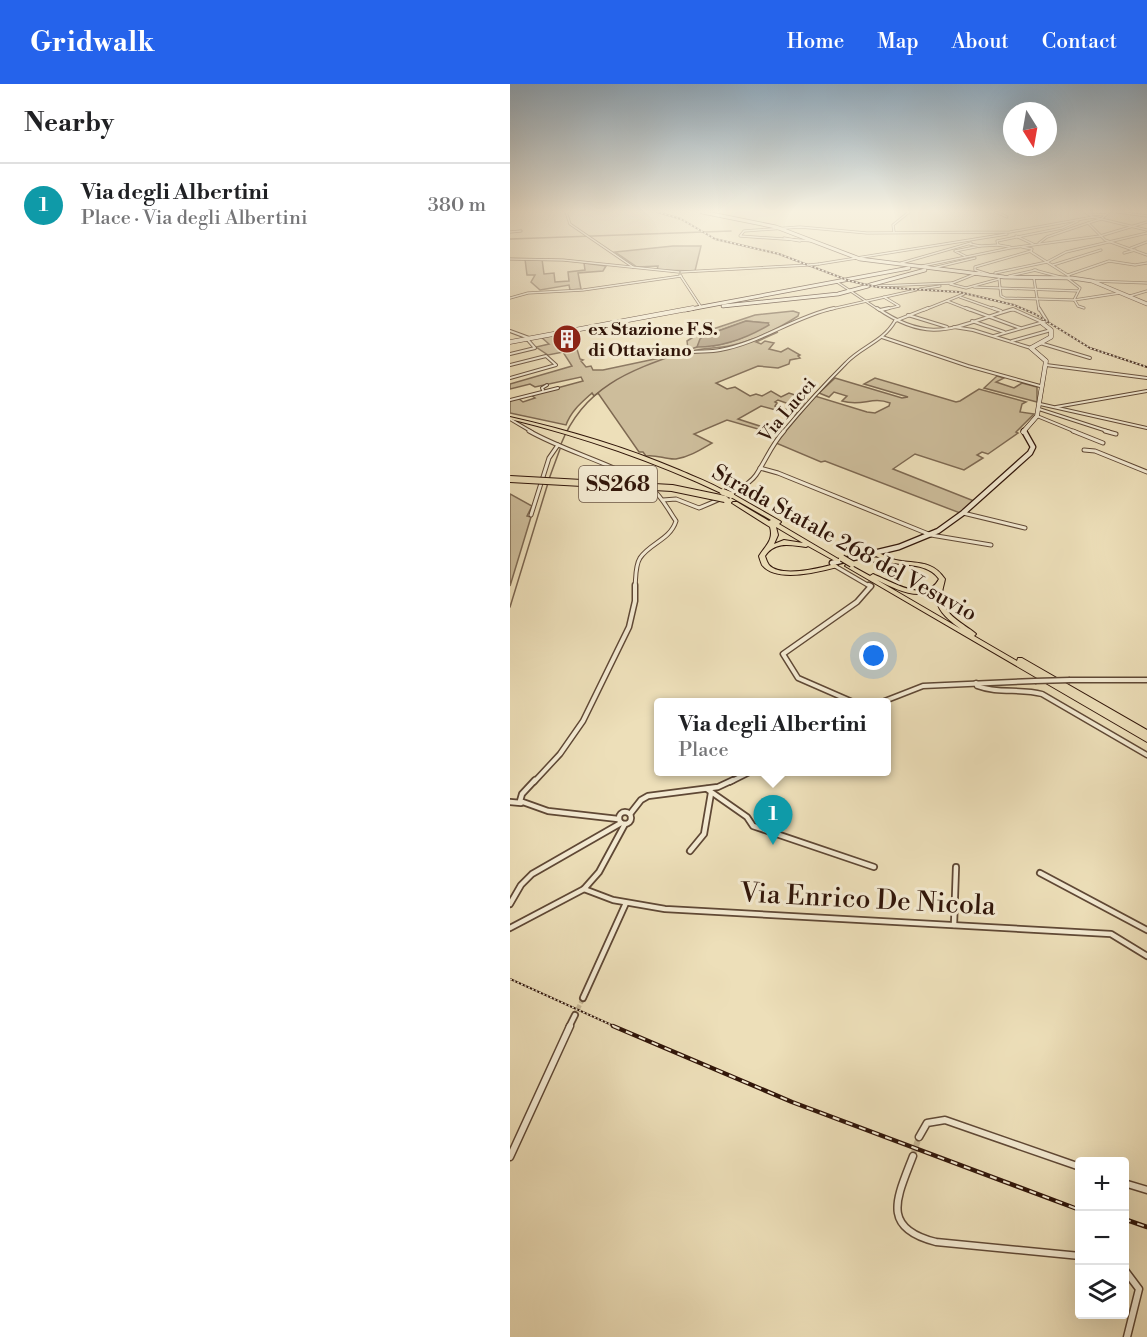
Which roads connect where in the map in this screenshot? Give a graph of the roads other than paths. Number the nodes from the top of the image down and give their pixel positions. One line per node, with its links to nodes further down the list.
1 (656, 270): 12 (street)
2 (718, 270): 14 (street, bridge)
3 (897, 270): 22 (main road)
4 (924, 270): 30 (main road)
5 (943, 270): 15 (main road)
6 (976, 270): 13 (street)
7 (1014, 270): 16 (street)
8 (1034, 270): 17 (street)
9 (1038, 270): 18 (street)
10 (1059, 270): 18 (street)
11 (1085, 270): 18 (street)
12 (669, 272): 14 (street)
13 (980, 272): 15 (street); 16 (street)
14 (680, 274): 38 (street); 45 (street)
15 (976, 274): 16 (main road); 19 (street)
16 (997, 276): 17 (main road); 25 (street); 28 (street)
17 (1004, 277): 20 (main road)
18 (1068, 277): 20 (main road); 21 (main road); 31 (street)
19 (965, 279): 23 (street); 25 (street)
20 (1034, 279): 29 (street)
21 (1092, 281): 24 (street); 34 (main road)
22 (837, 282): 30 (street); 45 (main road)
23 (951, 283): 26 (street); 27 (street); 35 (street)
24 (1147, 284): 33 (street)
25 (980, 285): 27 (street)
26 (878, 286)
27 (972, 287): 28 (street); 36 (street)
28 (999, 288): 29 (street); 39 (street)
29 (1035, 289): 31 (street); 39 (street)
30 (855, 291): 40 (street); 45 (main road)
31 (1078, 291): 41 (street)
32 (1147, 291): 33 (street)
33 (1139, 292): 37 (street)
34 (1121, 293): 37 (main road); 41 (street)
35 (884, 297): 40 (street); 48 (street)
36 (959, 297): 42 (street); 44 (street)
37 (1130, 297): 43 (main road)
38 (510, 298)
39 (1037, 299): 41 (street); 54 (street)
40 (866, 300): 48 (street); 70 (street)
41 (1074, 300): 47 (street)
42 (947, 301): 46 (street); 50 (street)
43 (1147, 302)
44 (980, 304): 46 (street); 49 (street)
45 (701, 307): 59 (main road)
46 (965, 308): 51 (street)
47 (1084, 308)
48 (880, 310): 52 (street)
49 (1002, 312): 51 (street); 54 (street)
50 (908, 315): 52 (street); 55 (street)
51 (987, 316): 53 (street); 56 (street)
52 (895, 321): 55 (street); 61 (street, Via Lucci)
53 (971, 321): 55 (street); 60 (street)
54 (1041, 323): 56 (street); 57 (main road)
55 (949, 327): 62 (street)
56 (1020, 328): 60 (street)
57 (1051, 330): 66 (street); 67 (main road)
58 (510, 331): 63 (street)
59 (567, 331): 63 (main road); 65 (street)
60 (1006, 332): 62 (street)
61 (882, 336): 79 (street); 94 (street, Via Lucci)
62 (993, 336): 66 (street)
63 (529, 338): 64 (main road); 68 (street)
64 (510, 342)
65 (575, 342)
66 (1012, 342): 69 (street)
67 (1039, 343): 69 (main road); 73 (street)
68 (535, 348): 71 (street); 72 (street)
69 (1031, 348): 75 (main road)
70 (692, 352)
71 (510, 354)
72 (546, 356): 74 (street); 76 (street)
73 (1090, 358)
74 (510, 365)
75 (1046, 365): 77 (street); 79 (main road)
76 (510, 378)
77 (1147, 378)
78 (547, 385): 81 (street)
79 (1040, 386): 84 (main road)
80 (558, 388): 81 (street)
81 (544, 390): 83 (street)
82 (1147, 391): 85 (street)
83 (510, 400)
84 (1040, 406): 85 (street); 86 (main road); 90 (street)
85 (1056, 407): 89 (street)
86 (1037, 416): 91 (street); 100 (main road)
87 (512, 420): 88 (street); 92 (street); 97 (highway, Strada Statale 268 del Vesuvio / SS268)
88 (510, 426)
89 (1147, 428)
90 (1116, 434)
91 (1103, 443)
92 (558, 445): 98 (street); 101 (street)
93 (1084, 450): 95 (street)
94 (760, 468): 98 (street, Via Lucci); 103 (street)
95 (1147, 472)
96 (510, 480): 97 (highway, Strada Statale 268 del Vesuvio / SS268, bridge)
97 (726, 495): 99 (highway, Strada Statale 268 del Vesuvio / SS268); 110 (highway, Strada Statale 268 del Vesuvio / SS268)
98 (663, 500): 125 (street)
99 (735, 503): 105 (highway); 110 (highway, Strada Statale 268 del Vesuvio / SS268)
100 (963, 513): 102 (street); 103 (main road)
101 (531, 515)
102 (1025, 528)
103 (931, 535): 104 (street); 106 (main road)
104 (991, 545)
105 (767, 549): 110 (highway); 110 (highway)
106 (885, 550): 107 (main road); 109 (highway)
107 (873, 553): 108 (main road); 109 (highway)
108 (860, 557): 109 (highway); 110 (main road)
109 (883, 560): 113 (highway)
110 (837, 562): 111 (highway, Strada Statale 268 del Vesuvio / SS268, bridge); 117 (street)
111 (850, 565): 112 (highway, Strada Statale 268 del Vesuvio / SS268); 120 (highway, Strada Statale 268 del Vesuvio / SS268)
112 (873, 576): 113 (highway); 114 (highway, Strada Statale 268 del Vesuvio / SS268)
113 (942, 582): 114 (highway)
114 (973, 634): 119 (highway, Strada Statale 268 del Vesuvio / SS268)
115 (1147, 680): 116 (street, bridge)
116 (976, 683): 118 (street); 121 (street)
117 (844, 698)
118 (891, 698)
119 (1147, 733)
120 (1147, 740)
121 (1147, 756)
122 (740, 776): 123 (street)
123 (709, 791): 126 (street); 128 (street); 129 (street)
124 (510, 802): 125 (street)
125 (524, 803): 127 (street)
126 (630, 814): 127 (street); 127 (street)
127 (621, 822): 132 (street); 134 (street)
128 (690, 851)
129 (874, 867)
130 (956, 867): 135 (street)
131 (1040, 873): 137 (street)
132 (584, 889): 133 (street, Via Enrico De Nicola); 136 (street)
133 (626, 902): 135 (street, Via Enrico De Nicola); 139 (street)
134 (510, 904)
135 (954, 925): 138 (street, Via Enrico De Nicola)
136 (510, 928)
137 (1147, 930)
138 (1147, 956)
139 (584, 998)
140 (575, 1015): 143 (street)
141 (919, 1137): 144 (street)
142 (913, 1156): 147 (street)
143 (510, 1157)
144 (1075, 1165)
145 (1129, 1184): 146 (street)
146 (1147, 1190)
147 (1075, 1256)
148 (1129, 1275): 149 (street)
149 (1127, 1337)

